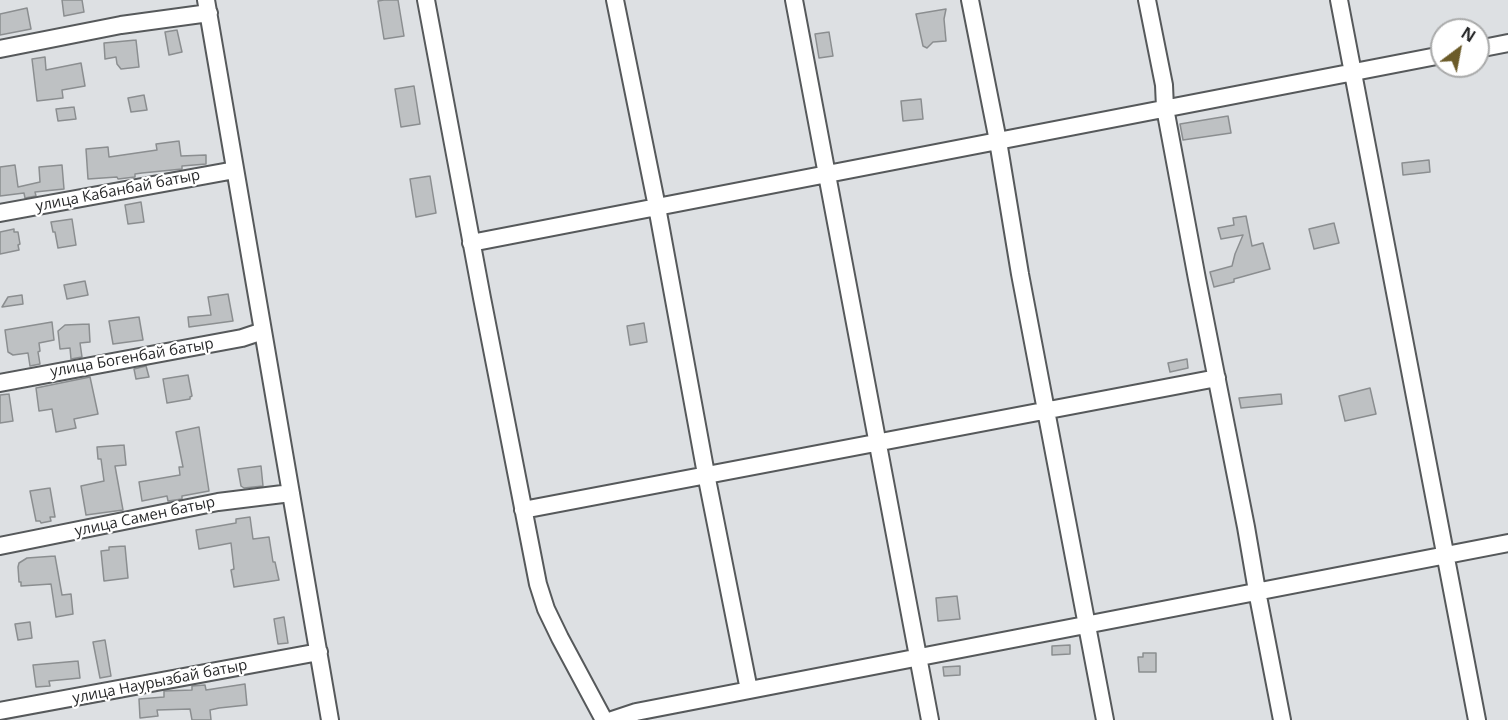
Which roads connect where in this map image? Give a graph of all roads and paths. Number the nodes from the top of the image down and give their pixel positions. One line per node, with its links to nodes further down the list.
1 (426, 0): 19 (street)
2 (615, 0): 17 (street)
3 (794, 0): 16 (street)
4 (970, 0): 14 (street)
5 (1147, 0): 13 (street)
6 (1339, 0): 12 (street)
7 (208, 6): 10 (street); 15 (street)
8 (1508, 43): 9 (street)
9 (1490, 47)
10 (0, 49)
11 (1430, 57): 12 (street)
12 (1353, 72): 13 (street); 30 (street)
13 (1166, 108): 14 (street); 21 (street)
14 (998, 141): 16 (street); 23 (street)
15 (235, 170): 18 (street, улица Кабанбай батыр); 20 (street)
16 (826, 174): 17 (street); 24 (street)
17 (657, 207): 19 (street); 25 (street)
18 (0, 213)
19 (471, 243): 27 (street)
20 (263, 332): 22 (street, улица Богенбай батыр); 26 (street)
21 (1217, 378): 23 (street); 31 (street)
22 (0, 382)
23 (1045, 410): 24 (street); 32 (street)
24 (878, 443): 25 (street); 34 (street)
25 (706, 474): 27 (street); 35 (street)
26 (291, 493): 29 (street, улица Самен батыр); 33 (street)
27 (523, 510): 38 (street)
28 (1508, 543): 30 (street)
29 (0, 546)
30 (1444, 555): 31 (street); 43 (street)
31 (1257, 591): 32 (street); 42 (street)
32 (1088, 626): 34 (street); 41 (street)
33 (319, 652): 36 (street, улица Наурызбай батыр); 37 (street)
34 (919, 658): 35 (street); 40 (street)
35 (749, 690): 39 (street)
36 (0, 711)
37 (330, 720)
38 (604, 720)
39 (612, 720)
40 (930, 720)
41 (1105, 720)
42 (1282, 720)
43 (1477, 720)

